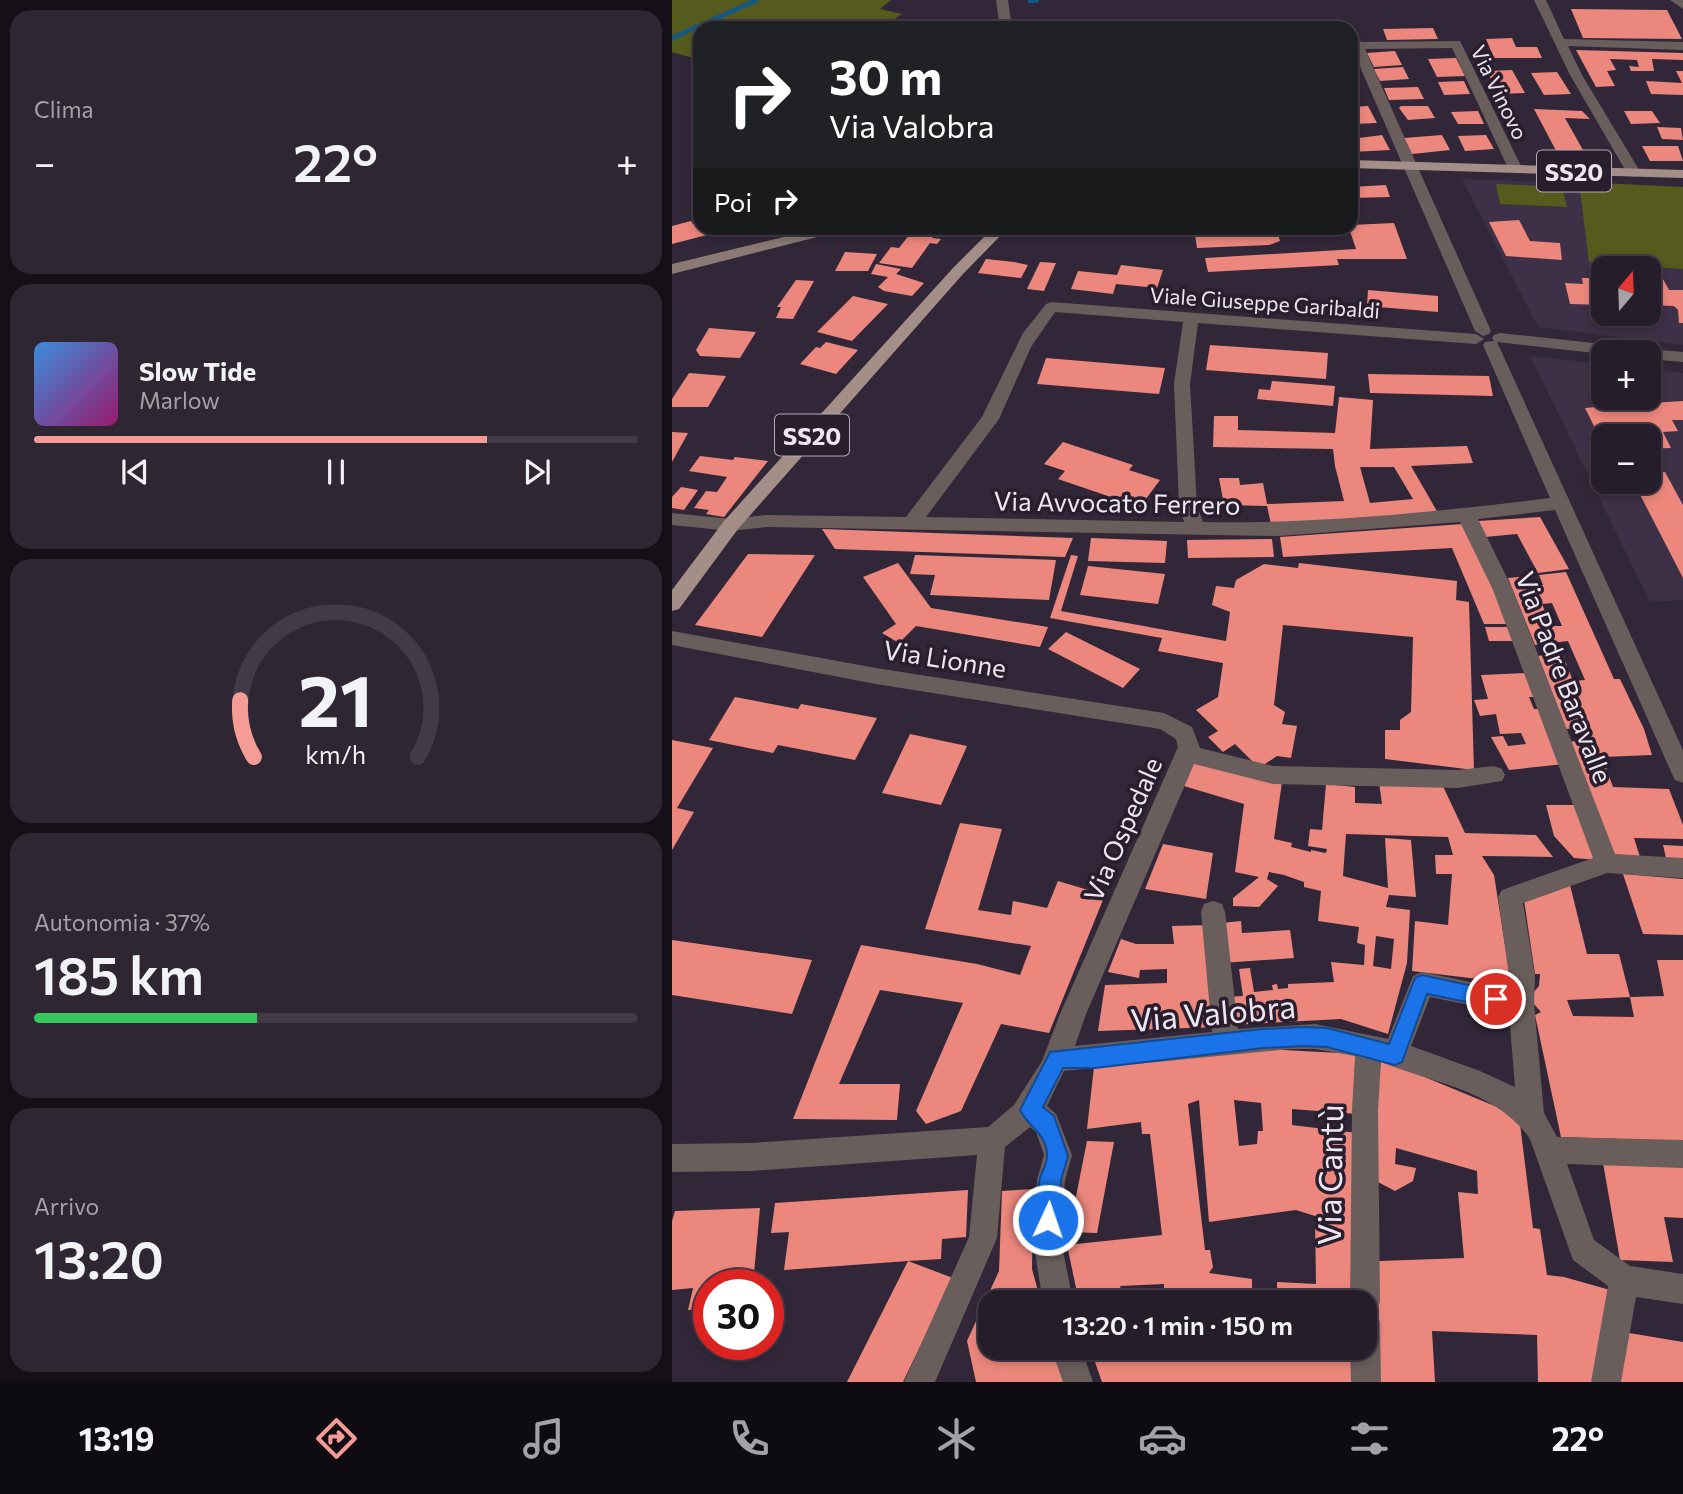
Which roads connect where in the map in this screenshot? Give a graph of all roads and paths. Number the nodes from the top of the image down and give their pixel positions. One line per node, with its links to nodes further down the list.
1 (1002, 0): 5 (street)
2 (1540, 0): 6 (street)
3 (1676, 0): 4 (street)
4 (1683, 6)
5 (1005, 21)
6 (1561, 42): 8 (street); 13 (street)
7 (1358, 43): 12 (street, Via Vinovo)
8 (1683, 46)
9 (1358, 48): 11 (street, Via Vinovo)
10 (1358, 163): 11 (main road, SS20)
11 (1408, 164): 12 (main road, SS20); 21 (street)
12 (1515, 169): 13 (main road, SS20)
13 (1634, 173): 14 (main road, SS20)
14 (1683, 174)
15 (807, 235): 18 (main road)
16 (979, 235): 19 (main road)
17 (994, 235): 19 (main road)
18 (672, 268)
19 (958, 271): 29 (main road, SS20)
20 (1191, 317): 21 (street, Viale Giuseppe Garibaldi); 28 (street, Viale Giuseppe Garibaldi); 30 (street)
21 (1487, 338): 22 (street, Viale Giuseppe Garibaldi); 25 (street)
22 (1591, 348)
23 (1661, 355): 24 (street)
24 (1683, 357)
25 (1560, 503): 26 (street, Via Avvocato Ferrero); 34 (street)
26 (1466, 514): 30 (street, Via Avvocato Ferrero); 36 (street, Via Padre Baravalle)
27 (672, 519): 29 (street, Via Avvocato Ferrero)
28 (911, 524): 29 (street, Via Avvocato Ferrero); 30 (street, Via Avvocato Ferrero)
29 (731, 525): 31 (main road, SS20)
30 (1196, 530)
31 (672, 604)
32 (672, 638): 33 (street, Via Lionne)
33 (1188, 754): 35 (street, Via Ospedale); 42 (street, Via Ospedale)
34 (1683, 774)
35 (1494, 775)
36 (1607, 863): 37 (street); 39 (street)
37 (1683, 868)
38 (1213, 912): 40 (street)
39 (1521, 1004): 41 (street, Via Cantù); 44 (street)
40 (1226, 1043): 41 (street, Via Valobra); 42 (street, Via Valobra)
41 (1382, 1052): 44 (street, Via Valobra); 52 (street, Via Cantù)
42 (1057, 1059): 43 (street)
43 (1031, 1110): 45 (street); 51 (street)
44 (1531, 1115): 46 (street, Via Valobra)
45 (992, 1140): 48 (street); 55 (street)
46 (1546, 1150): 47 (street); 49 (street, Via Valobra)
47 (1683, 1154)
48 (672, 1158)
49 (1624, 1280): 50 (street, Via Valobra); 58 (street)
50 (1683, 1289)
51 (1056, 1290)
52 (1365, 1290)
53 (1070, 1360): 56 (street)
54 (1366, 1360): 57 (street)
55 (919, 1382)
56 (1078, 1382)
57 (1366, 1382)
58 (1606, 1382)

